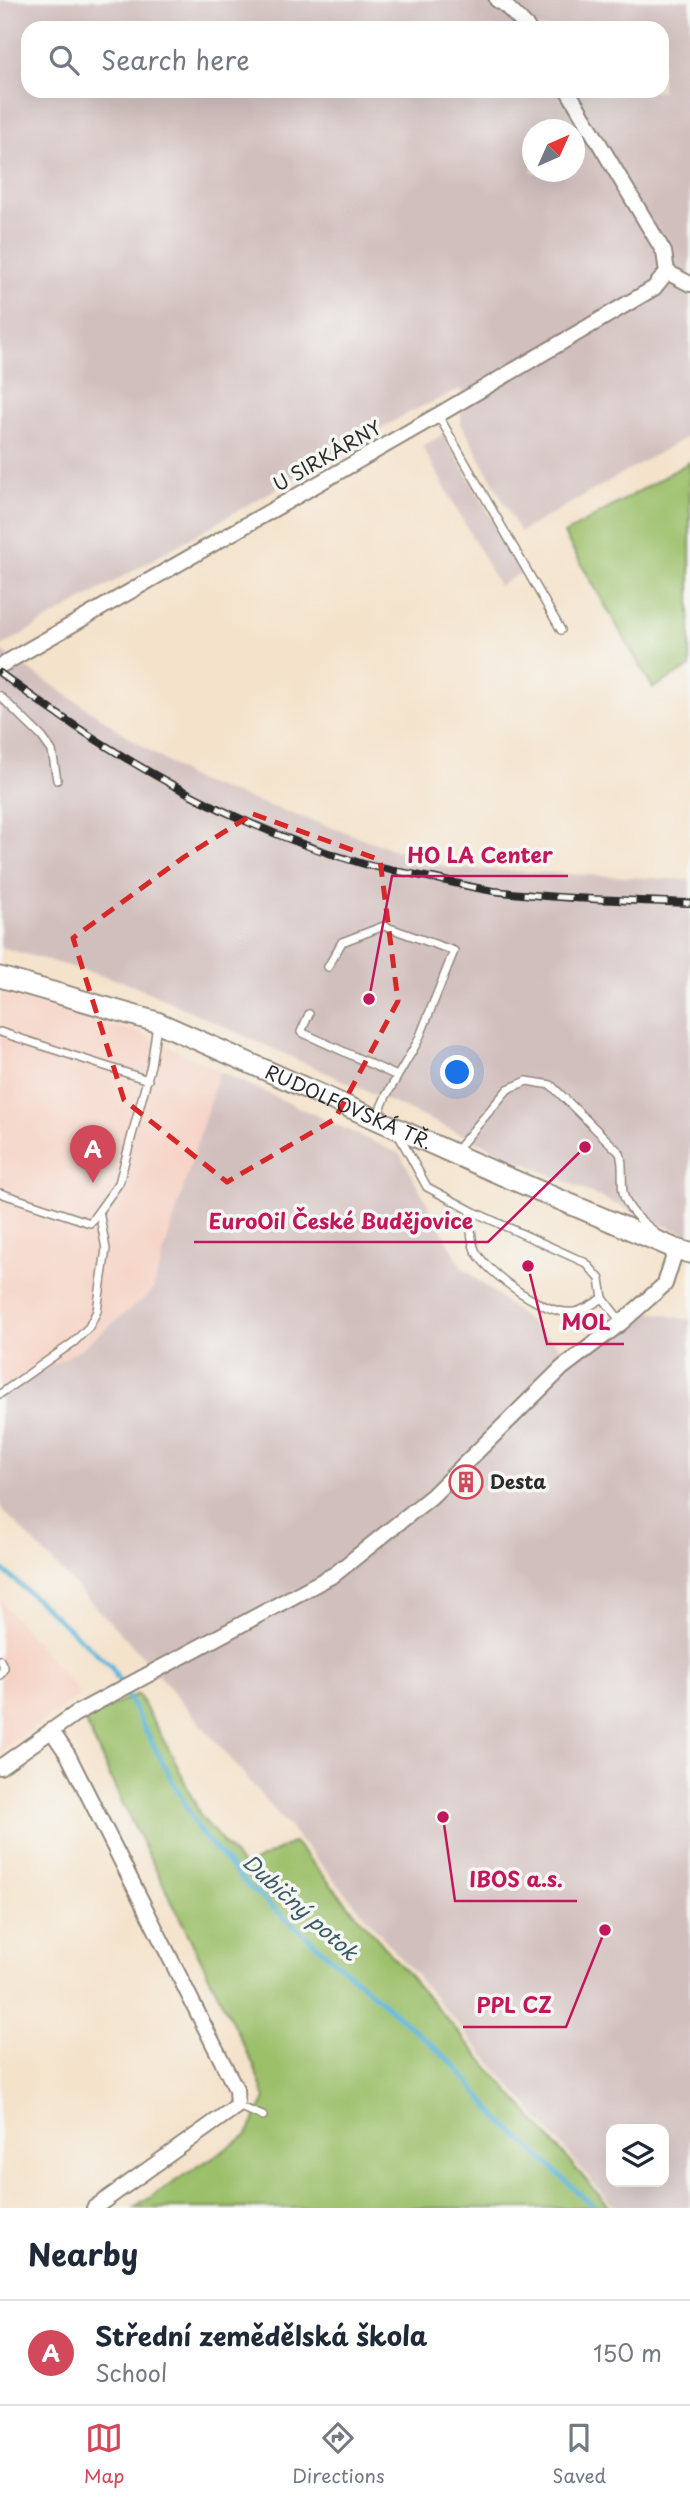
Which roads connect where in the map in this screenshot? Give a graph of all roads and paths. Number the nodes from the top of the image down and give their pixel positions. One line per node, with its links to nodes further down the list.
1 (497, 0): 2 (street)
2 (521, 21)
3 (572, 98): 4 (street)
4 (667, 272): 5 (street); 6 (street, U SIRKÁRNY)
5 (690, 284)
6 (438, 415): 7 (lane); 8 (street, U SIRKÁRNY)
7 (561, 629)
8 (0, 666)
9 (0, 696): 10 (lane)
10 (57, 780)
11 (328, 967): 16 (lane)
12 (0, 977): 14 (main road, RUDOLFOVSKÁ TŘ.)
13 (309, 1014): 16 (lane)
14 (157, 1022): 17 (lane); 18 (main road, RUDOLFOVSKÁ TŘ.)
15 (0, 1032): 17 (lane)
16 (397, 1076): 18 (lane)
17 (148, 1080): 23 (lane)
18 (376, 1119): 19 (main road, RUDOLFOVSKÁ TŘ.)
19 (395, 1128): 20 (main road, RUDOLFOVSKÁ TŘ.); 22 (lane)
20 (453, 1153): 24 (main road, RUDOLFOVSKÁ TŘ.); 24 (lane)
21 (0, 1193): 23 (lane)
22 (470, 1210): 25 (lane); 25 (lane)
23 (99, 1211): 27 (lane)
24 (683, 1251): 26 (street)
25 (603, 1298): 26 (lane)
26 (621, 1323): 30 (street)
27 (0, 1394)
28 (0, 1660): 29 (lane)
29 (0, 1675)
30 (51, 1730): 31 (street); 32 (street)
31 (0, 1767)
32 (237, 2106): 33 (lane); 34 (street)
33 (263, 2116)
34 (94, 2208)

